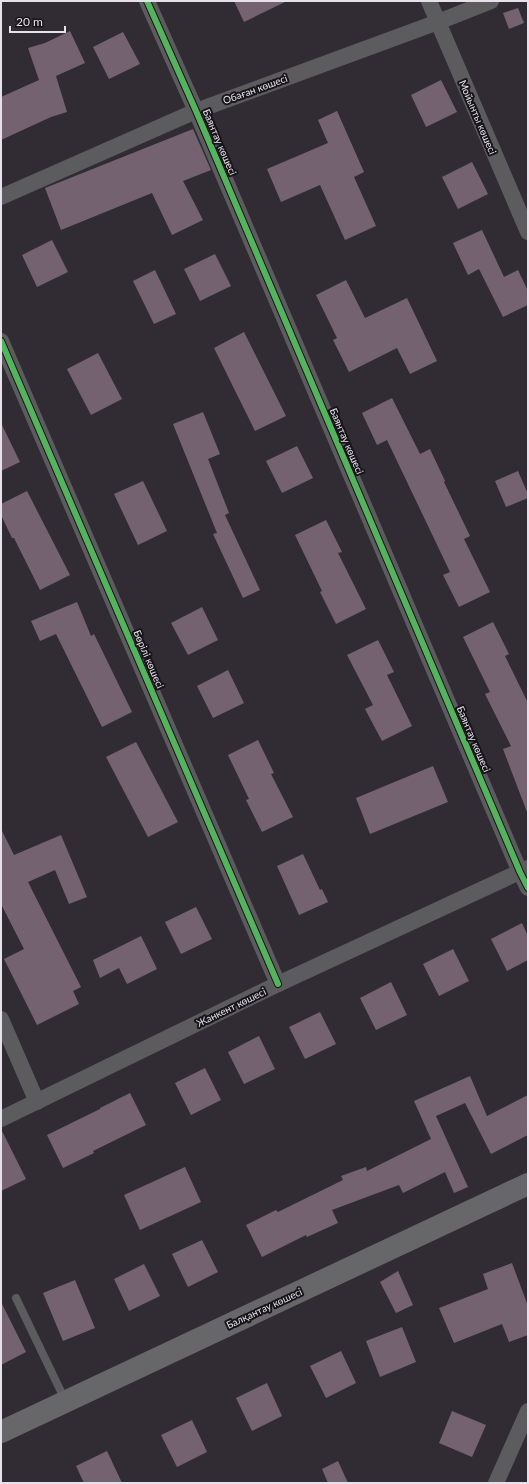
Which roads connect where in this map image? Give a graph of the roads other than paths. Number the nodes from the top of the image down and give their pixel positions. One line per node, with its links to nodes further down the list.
1 (147, 1): 5 (street, Баянтау көшесі)
2 (429, 1): 4 (street, Мойынты көшесі)
3 (491, 1): 4 (street, Обаған көшесі)
4 (438, 22): 5 (street, Обаған көшесі); 7 (street, Мойынты көшесі)
5 (196, 111): 6 (street, Обаған көшесі); 9 (street, Баянтау көшесі)
6 (1, 197)
7 (528, 232)
8 (1, 340): 11 (street, Бөрілі көшесі)
9 (524, 870): 10 (street, Баянтау көшесі); 11 (street, Жанкент көшесі)
10 (528, 888)
11 (278, 984): 13 (street, Жанкент көшесі)
12 (1, 1019): 13 (street)
13 (37, 1102): 14 (street, Жанкент көшесі)
14 (1, 1119)
15 (528, 1184): 17 (street, Балқантау көшесі)
16 (16, 1298): 17 (lane)
17 (66, 1402): 19 (street, Балқантау көшесі)
18 (528, 1411): 20 (street)
19 (1, 1432)
20 (496, 1483)

